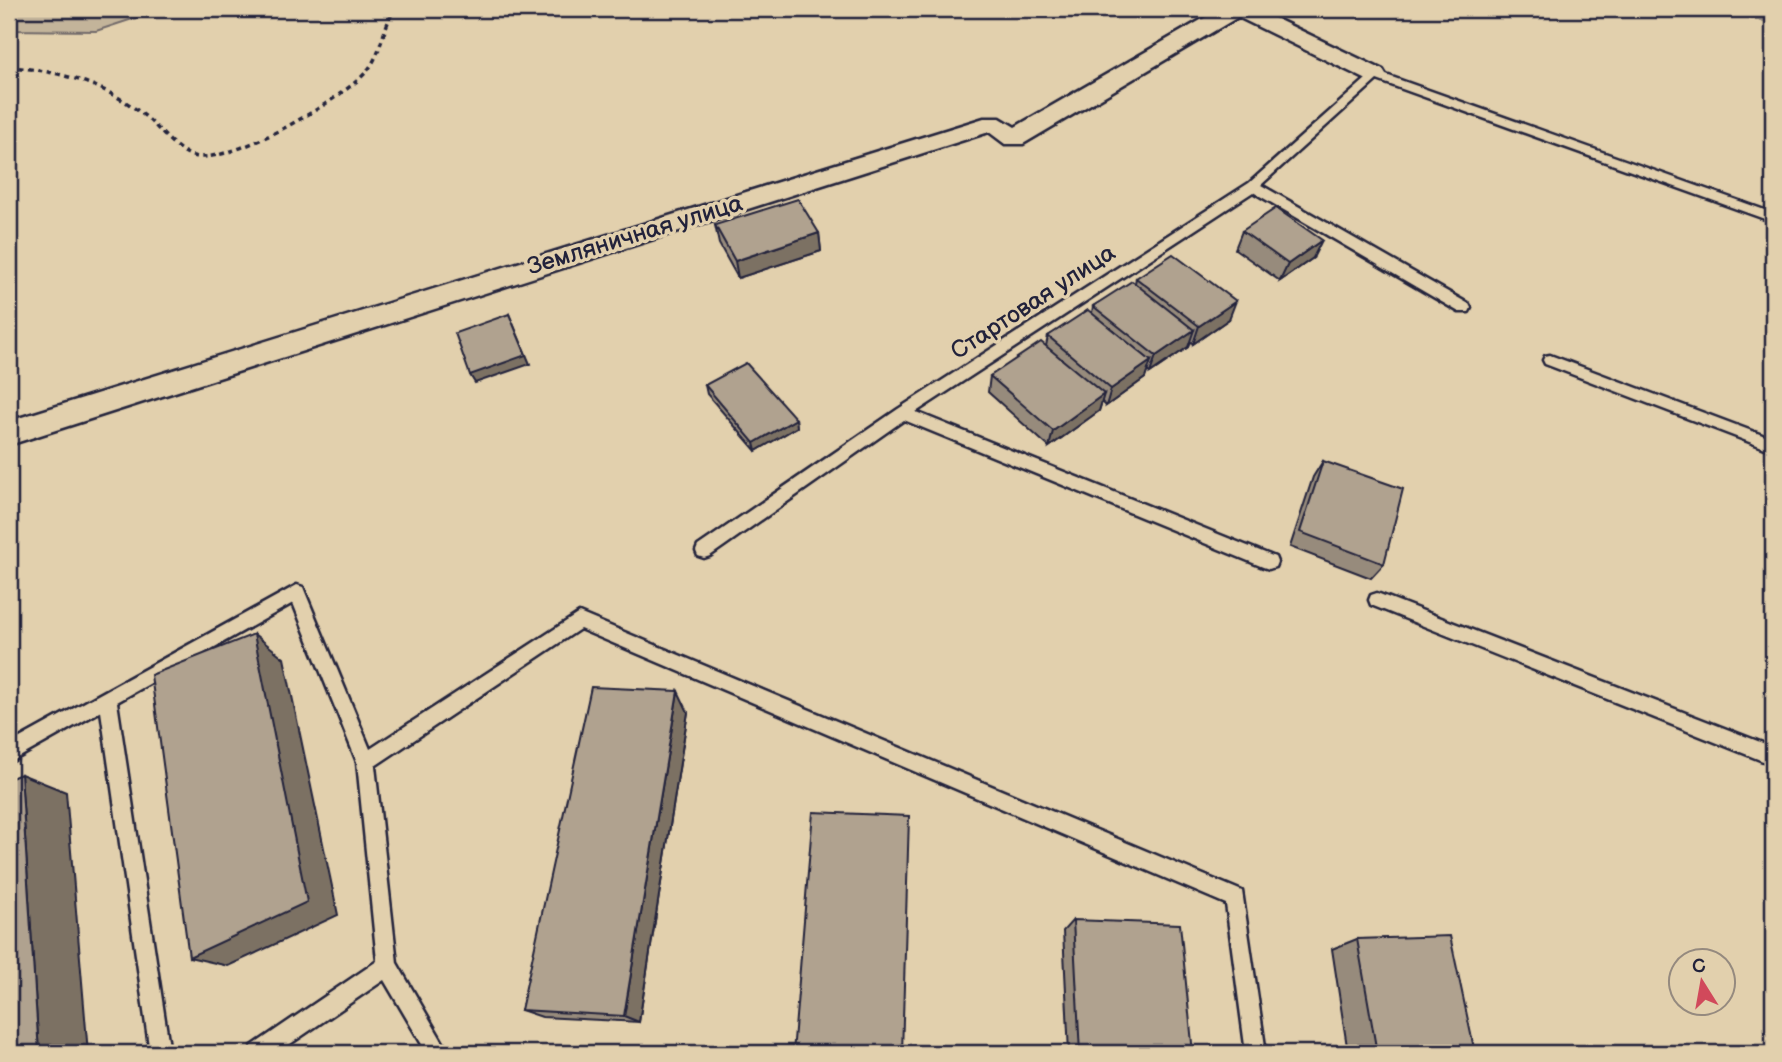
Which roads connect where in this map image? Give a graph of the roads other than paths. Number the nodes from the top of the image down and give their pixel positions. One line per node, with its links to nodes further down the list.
1 (1237, 9): 2 (street, Земляничная улица); 8 (street, Земляничная улица)
2 (1374, 75): 3 (lane, Стартовая улица); 4 (lane)
3 (1253, 186): 5 (lane); 7 (lane, Стартовая улица)
4 (1773, 218)
5 (1464, 307)
6 (1550, 360): 9 (lane)
7 (903, 413): 10 (lane, Стартовая улица); 11 (lane)
8 (9, 432)
9 (1773, 445)
10 (704, 551)
11 (1269, 562)
12 (1377, 600): 15 (lane)
13 (108, 698): 14 (lane); 16 (lane); 18 (lane)
14 (9, 754)
15 (1773, 756)
16 (366, 762): 17 (lane); 21 (lane)
17 (387, 966): 19 (lane); 20 (lane)
18 (160, 1053)
19 (259, 1053)
20 (439, 1053)
21 (1256, 1053)

